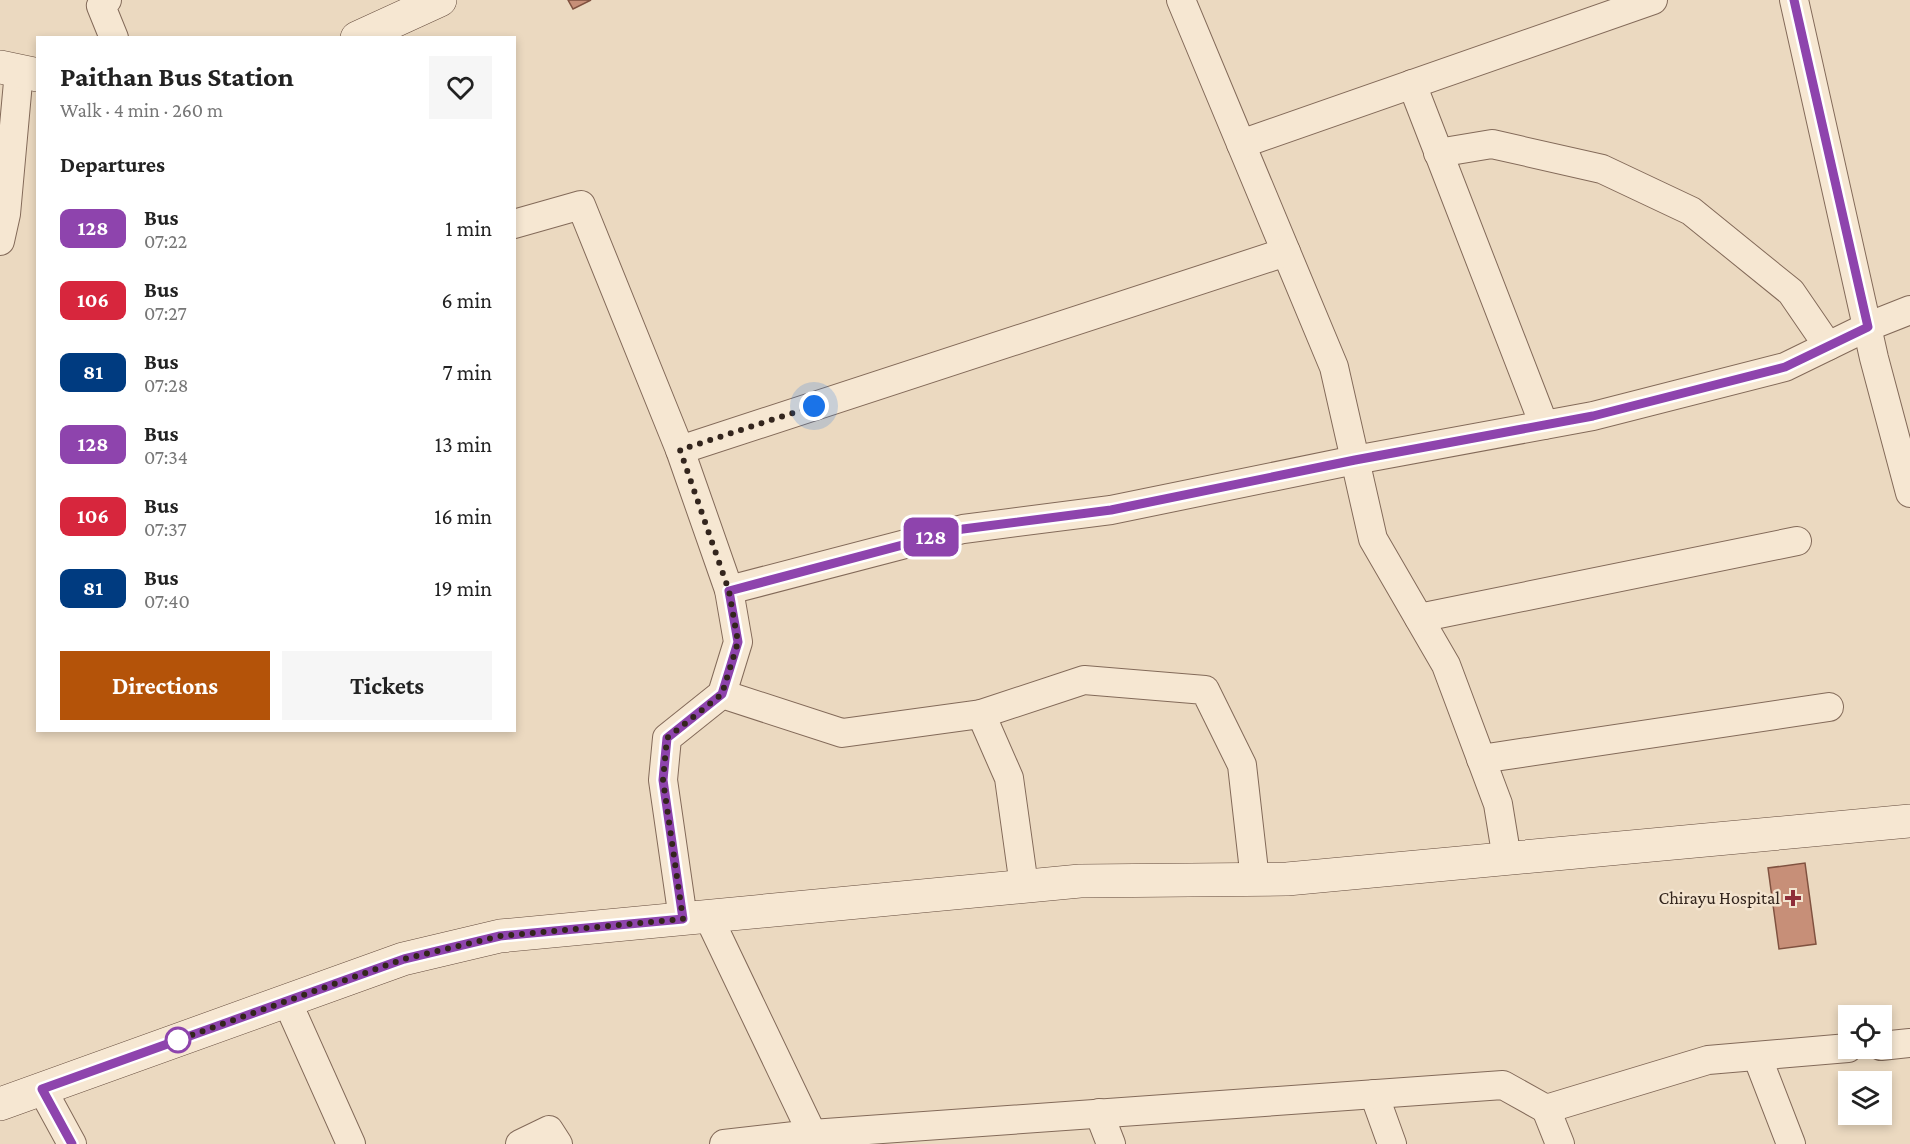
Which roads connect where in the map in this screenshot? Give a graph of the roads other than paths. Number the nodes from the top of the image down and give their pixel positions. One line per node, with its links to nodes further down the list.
1 (107, 0): 6 (street)
2 (440, 0): 7 (street)
3 (1181, 0): 10 (street)
4 (1653, 0): 9 (street)
5 (1794, 0): 16 (street)
6 (113, 36)
7 (361, 36)
8 (19, 71): 13 (street)
9 (1412, 84): 10 (street); 11 (street)
10 (1241, 144): 14 (street)
11 (1438, 153): 17 (street); 18 (street)
12 (516, 223): 19 (street)
13 (0, 242)
14 (1286, 252): 19 (street); 20 (street)
15 (1910, 310): 16 (street)
16 (1868, 327): 17 (street); 21 (street)
17 (1828, 346): 18 (street)
18 (1544, 425): 20 (street)
19 (680, 450): 23 (street)
20 (1355, 460): 23 (street); 24 (street)
21 (1910, 493)
22 (1797, 541): 24 (street)
23 (729, 591): 25 (street)
24 (1419, 618): 28 (street)
25 (722, 694): 27 (street); 33 (street)
26 (1829, 707): 28 (street)
27 (981, 714): 31 (street); 32 (street)
28 (1481, 759): 30 (street)
29 (1910, 822): 30 (street)
30 (1507, 859): 31 (street)
31 (1255, 880): 32 (street)
32 (1024, 886): 33 (street)
33 (695, 917): 34 (street); 44 (street)
34 (287, 1001): 39 (street); 46 (street)
35 (1910, 1043): 36 (street)
36 (1892, 1045)
37 (1838, 1049): 38 (street)
38 (1757, 1056): 42 (street); 53 (street)
39 (42, 1089): 41 (street); 45 (street)
40 (1374, 1094): 42 (street); 43 (street); 51 (street)
41 (0, 1104)
42 (1546, 1109): 52 (street)
43 (1099, 1113): 44 (street); 50 (street)
44 (814, 1139): 49 (street)
45 (72, 1144)
46 (351, 1144)
47 (520, 1144): 48 (street)
48 (558, 1144)
49 (724, 1144)
50 (1111, 1144)
51 (1392, 1144)
52 (1560, 1144)
53 (1791, 1144)

